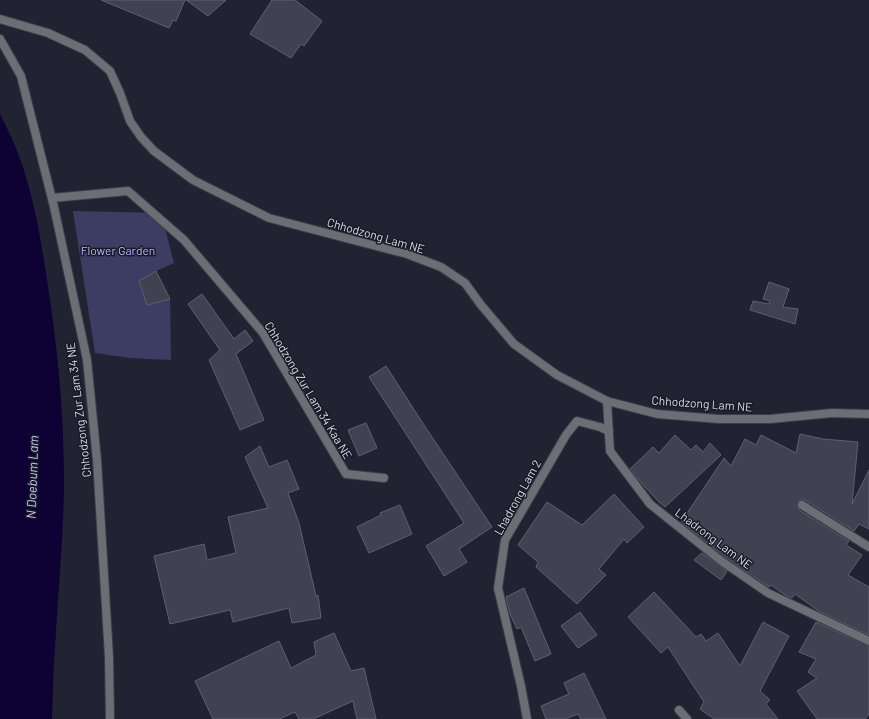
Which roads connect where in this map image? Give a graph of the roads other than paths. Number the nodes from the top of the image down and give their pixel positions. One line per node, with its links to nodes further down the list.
1 (0, 19): 4 (street, Chhodzong Lam NE)
2 (0, 39): 3 (street, Chhodzong Zur Lam 34 NE)
3 (52, 198): 7 (street, Chhodzong Zur Lam 34 Kaa NE); 12 (street, Chhodzong Zur Lam 34 NE)
4 (607, 401): 5 (street, Chhodzong Lam NE); 6 (street, Lhadrong Lam NE)
5 (869, 414)
6 (608, 431): 10 (street, Lhadrong Lam NE); 13 (street, Lhadrong Lam 2)
7 (384, 478)
8 (802, 505): 9 (street)
9 (869, 547)
10 (869, 641)
11 (679, 710): 14 (street)
12 (110, 719)
13 (527, 719)
14 (687, 719)

